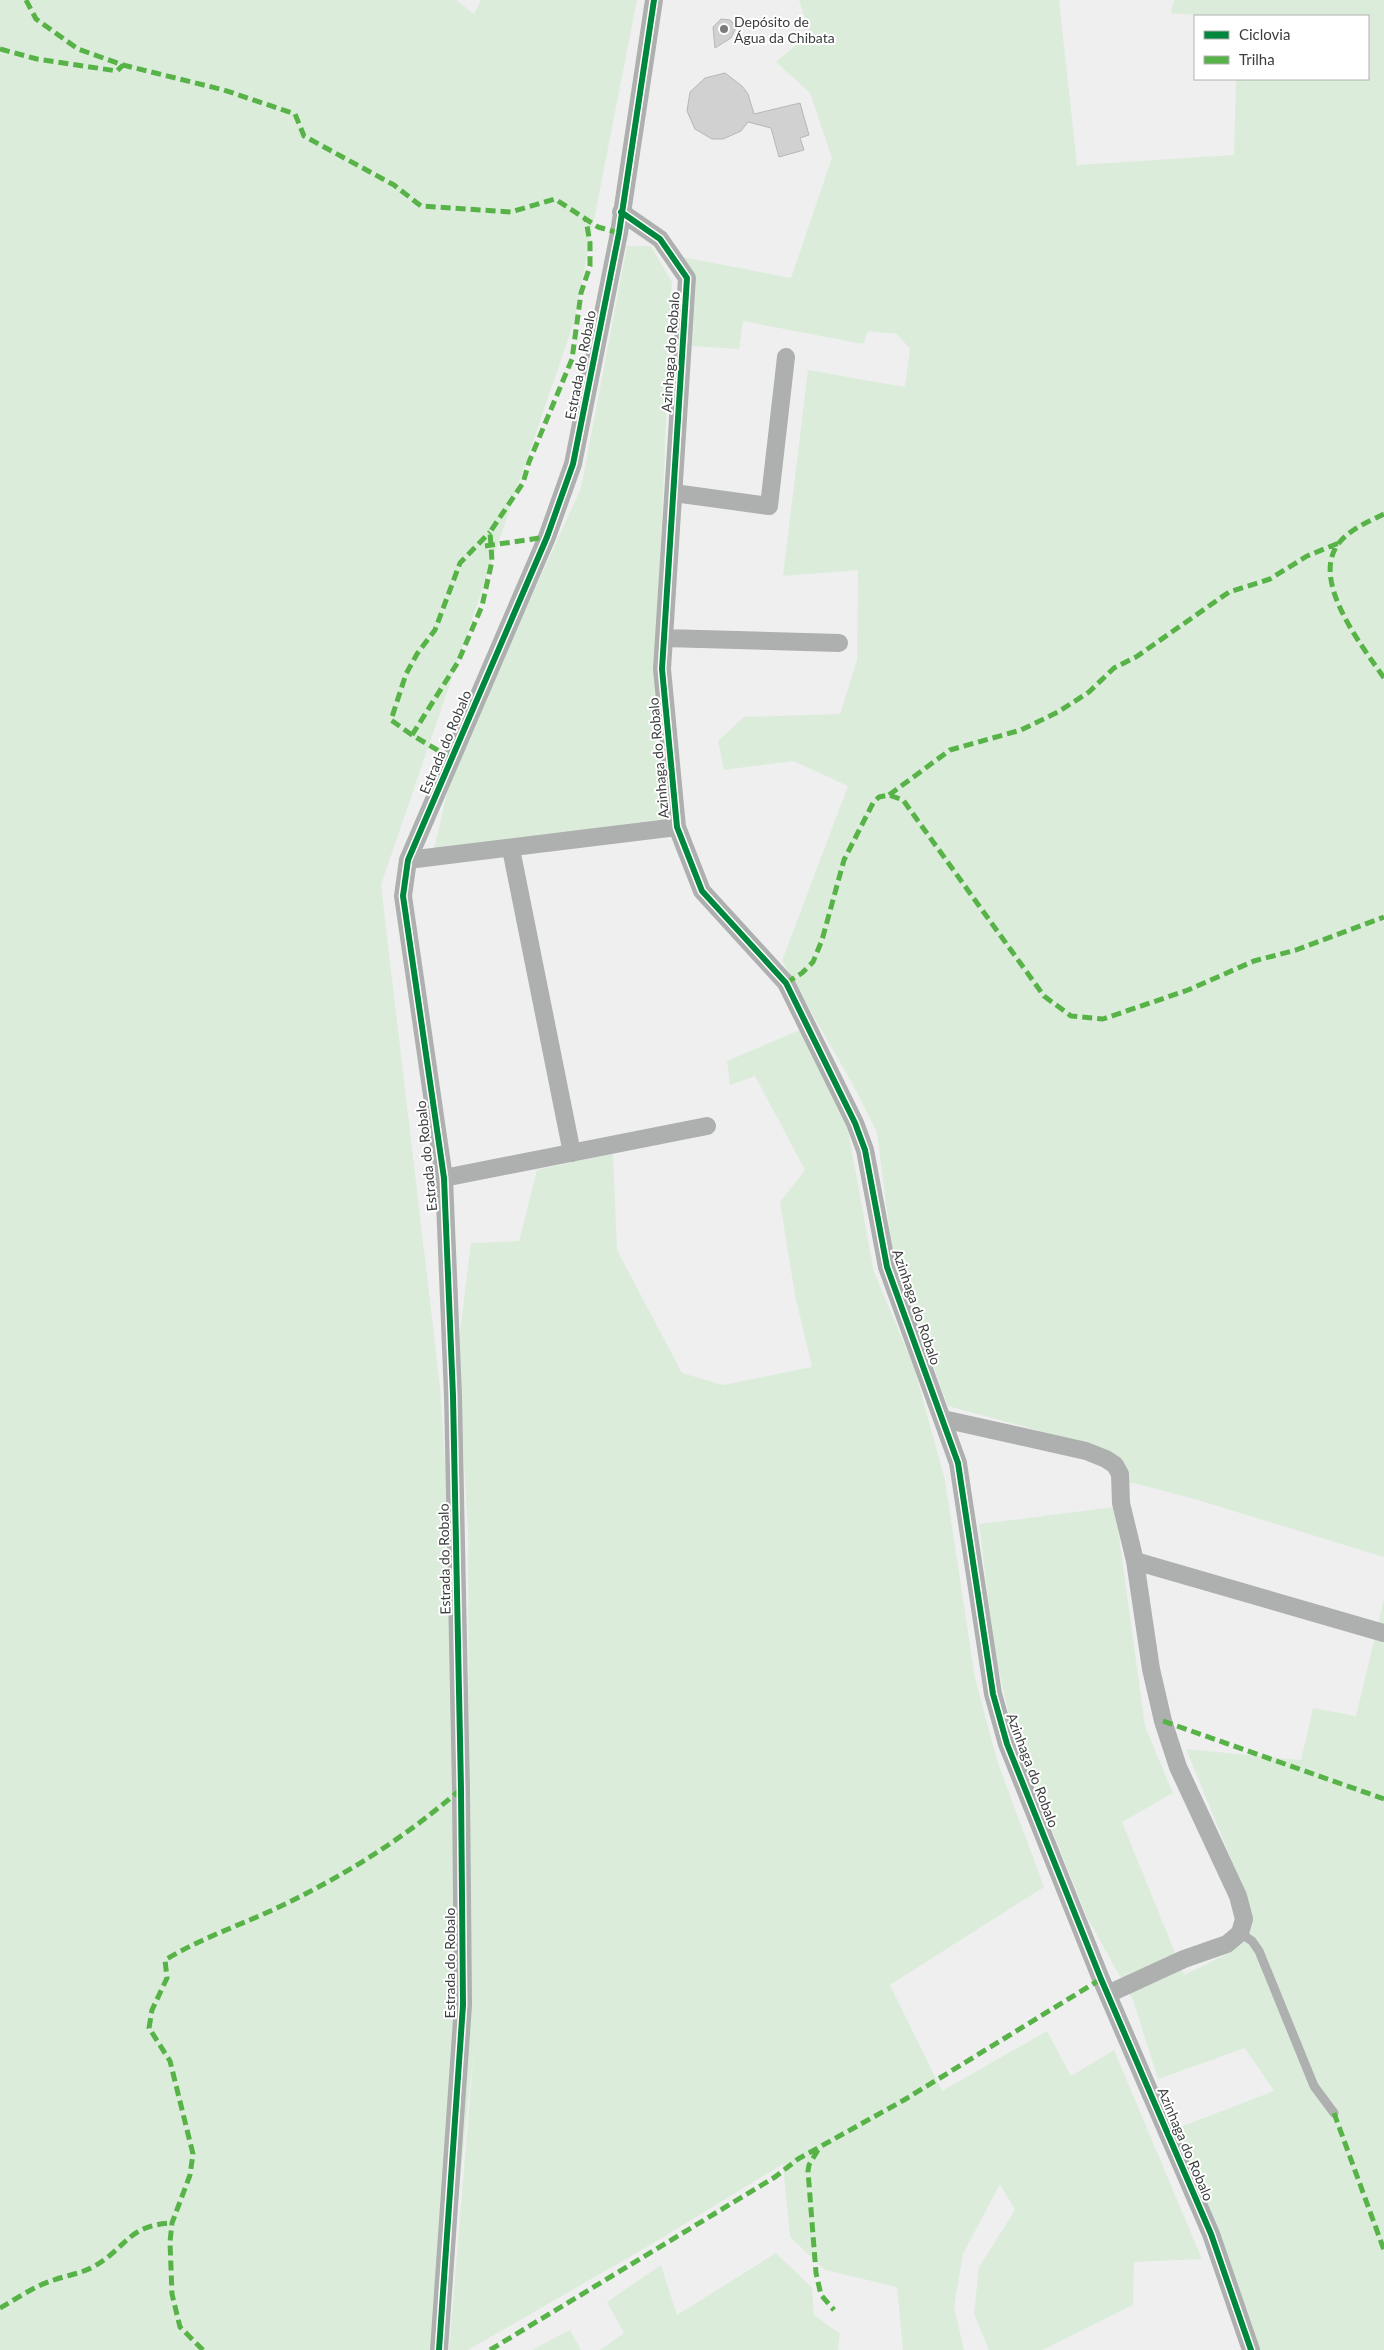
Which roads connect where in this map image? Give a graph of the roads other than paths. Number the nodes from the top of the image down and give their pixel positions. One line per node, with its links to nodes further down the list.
1 (654, 0): 2 (street, Estrada do Robalo)
2 (621, 212): 4 (street, Azinhaga do Robalo); 9 (street, Estrada do Robalo)
3 (786, 357): 4 (street)
4 (674, 493): 5 (street, Azinhaga do Robalo)
5 (664, 638): 6 (street); 7 (street, Azinhaga do Robalo)
6 (839, 643)
7 (677, 827): 8 (street); 13 (street, Azinhaga do Robalo)
8 (511, 849): 9 (street); 11 (street)
9 (408, 860): 12 (street, Estrada do Robalo)
10 (707, 1126): 11 (street)
11 (572, 1153): 12 (street)
12 (444, 1178): 19 (street, Estrada do Robalo)
13 (943, 1419): 14 (street); 17 (street, Azinhaga do Robalo)
14 (1135, 1561): 15 (street); 16 (street)
15 (1384, 1633)
16 (1240, 1933): 17 (street); 18 (lane)
17 (1108, 1994): 20 (street, Azinhaga do Robalo)
18 (1334, 2113)
19 (439, 2350)
20 (1251, 2350)

